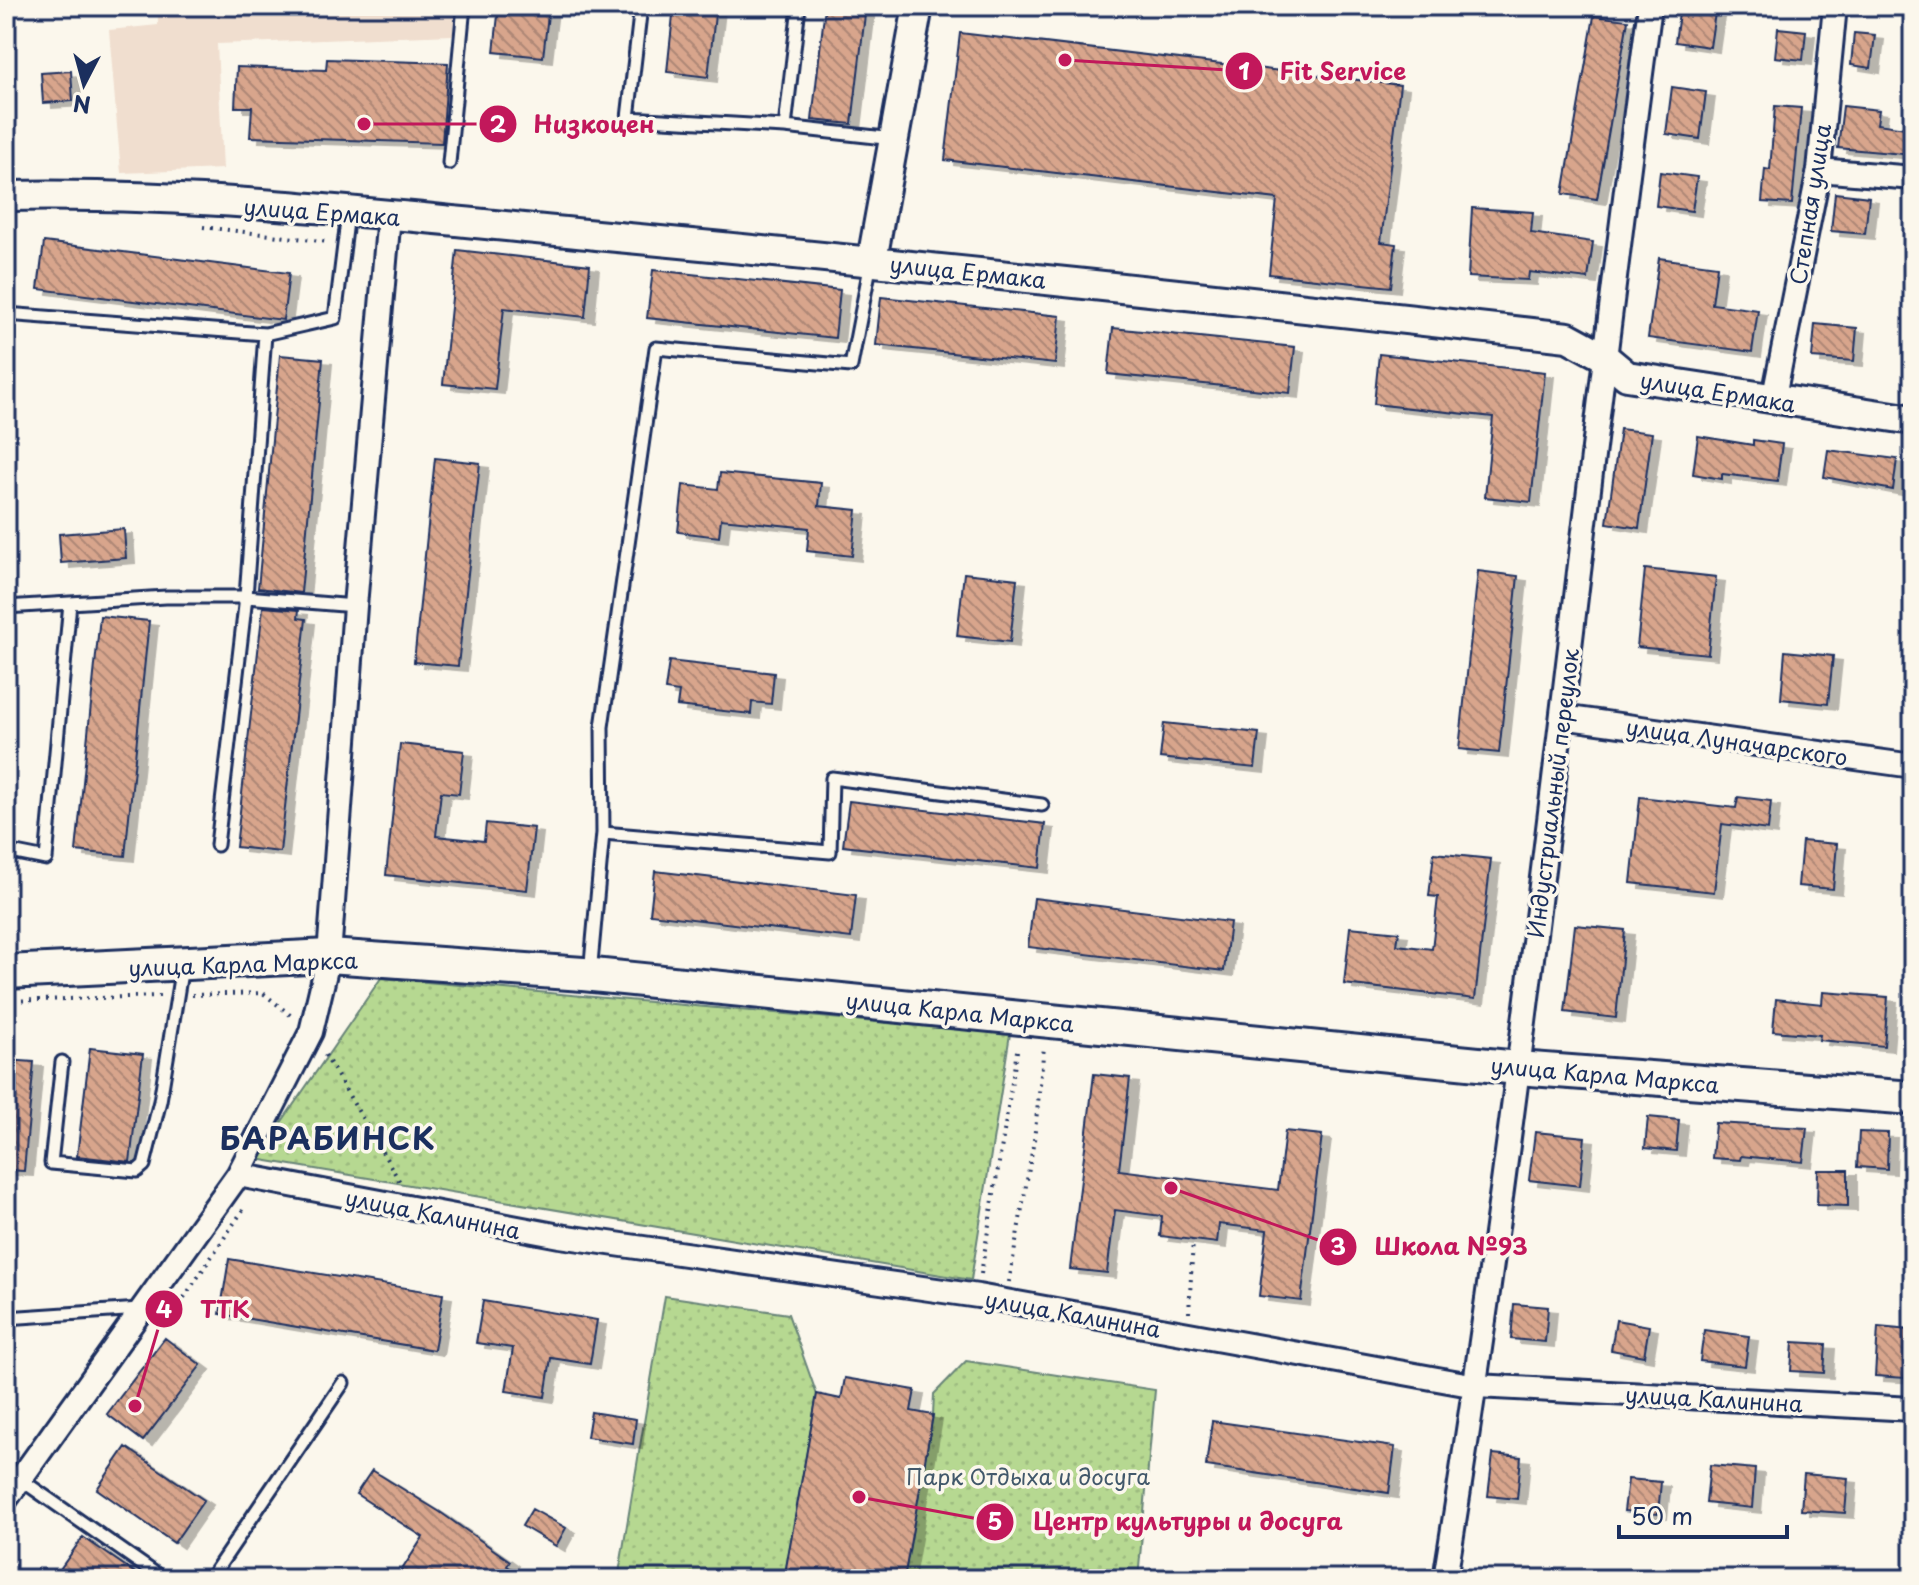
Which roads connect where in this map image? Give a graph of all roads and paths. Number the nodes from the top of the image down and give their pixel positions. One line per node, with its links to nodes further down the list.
1 (464, 6): 9 (lane)
2 (641, 6): 7 (lane)
3 (799, 6): 7 (lane)
4 (918, 6): 8 (street)
5 (1650, 6): 18 (street, Индустриальный переулок)
6 (1835, 6): 10 (street, Степная улица)
7 (785, 127): 8 (lane)
8 (894, 139): 15 (street)
9 (449, 163)
10 (1819, 170): 11 (street); 19 (street, Степная улица)
11 (1913, 178)
12 (6, 196): 13 (street, улица Ермака)
13 (348, 213): 14 (street, улица Ермака); 17 (lane)
14 (389, 215): 15 (street, улица Ермака); 23 (street)
15 (872, 260): 18 (street, улица Ермака); 28 (lane)
16 (6, 314): 17 (lane)
17 (265, 334): 21 (lane)
18 (1603, 356): 19 (street, улица Ермака); 25 (street, Индустриальный переулок)
19 (1773, 401): 20 (street, улица Ермака)
20 (1913, 420)
21 (246, 597): 22 (lane); 23 (lane); 29 (lane)
22 (70, 603): 24 (lane); 30 (lane)
23 (355, 606): 31 (street)
24 (6, 607)
25 (1562, 717): 26 (street, улица Луначарского); 39 (street, Индустриальный переулок)
26 (1913, 766)
27 (1042, 805): 28 (lane)
28 (603, 833): 34 (lane)
29 (217, 845)
30 (6, 851)
31 (329, 956): 32 (main road, улица Карла Маркса); 34 (main road, улица Карла Маркса); 35 (street)
32 (182, 965): 33 (main road, улица Карла Маркса); 38 (lane)
33 (6, 972)
34 (589, 974): 39 (main road, улица Карла Маркса)
35 (311, 1032): 41 (street); 42 (path)
36 (1018, 1045): 44 (path)
37 (1044, 1047): 45 (path)
38 (62, 1062)
39 (1518, 1068): 40 (main road, улица Карла Маркса); 51 (street, Индустриальный переулок)
40 (1913, 1098)
41 (248, 1177): 42 (street, улица Калинина); 46 (street); 47 (path)
42 (417, 1210): 44 (street, улица Калинина)
43 (1193, 1240): 49 (path)
44 (978, 1296): 45 (street, улица Калинина)
45 (1006, 1301): 49 (street, улица Калинина)
46 (140, 1309): 48 (lane); 53 (street)
47 (175, 1311)
48 (6, 1318)
49 (1188, 1335): 51 (street, улица Калинина)
50 (343, 1383): 56 (lane)
51 (1476, 1386): 52 (street, улица Калинина); 57 (street, Индустриальный переулок)
52 (1913, 1409)
53 (20, 1479): 54 (street); 55 (lane)
54 (6, 1499)
55 (163, 1579)
56 (210, 1579)
57 (1445, 1579)

